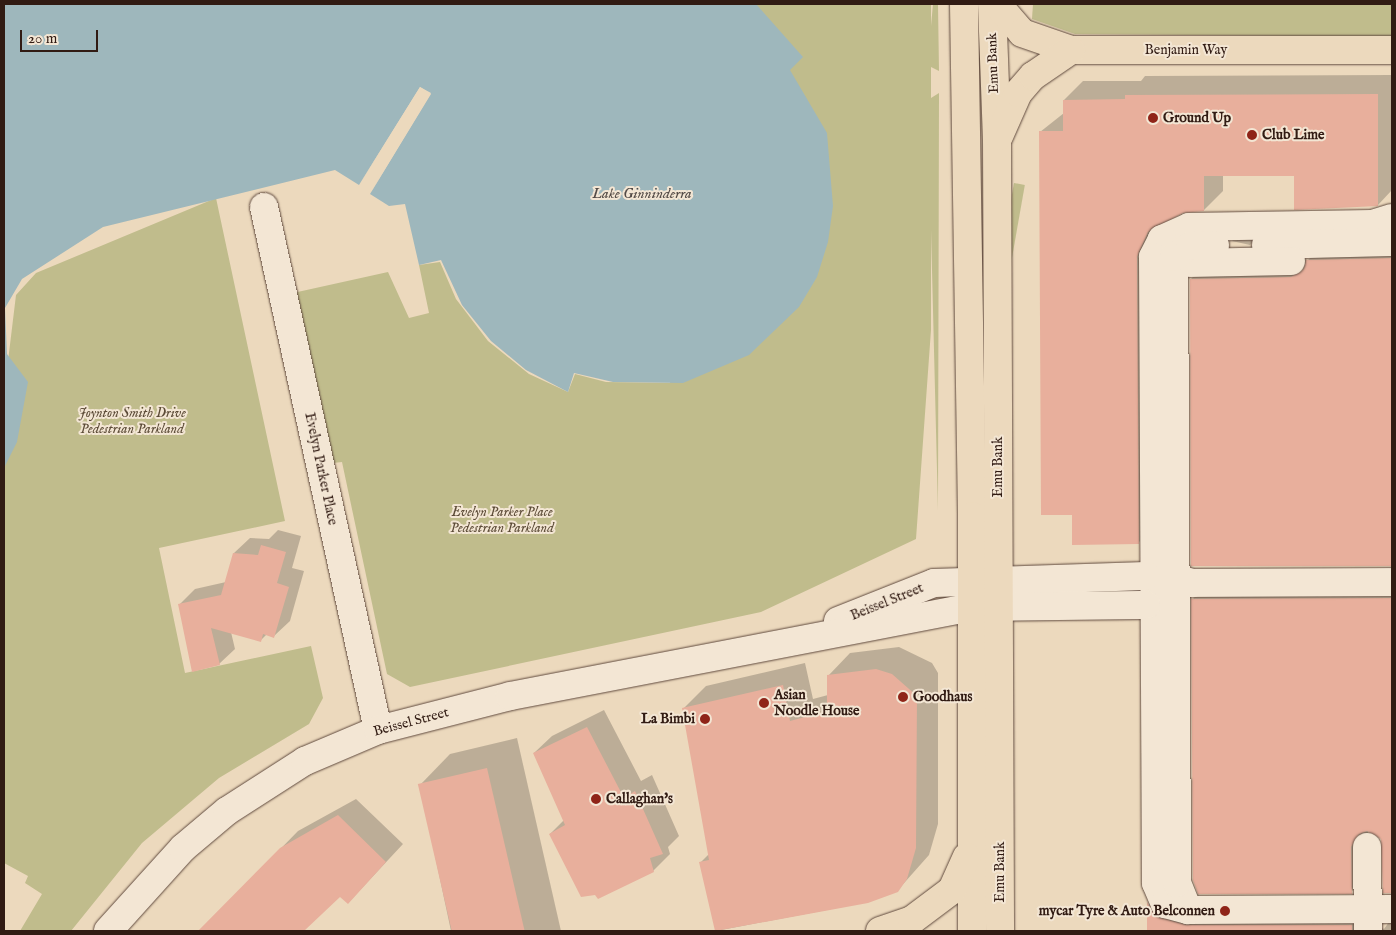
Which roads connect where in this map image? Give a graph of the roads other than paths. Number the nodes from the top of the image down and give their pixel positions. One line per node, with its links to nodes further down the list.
1 (964, 4): 5 (main road, Emu Bank)
2 (986, 4): 5 (main road)
3 (992, 4): 8 (main road, Emu Bank)
4 (997, 4): 6 (main road, Benjamin Way)
5 (965, 32): 13 (main road, Emu Bank)
6 (1071, 50): 7 (main road, Benjamin Way); 8 (main road)
7 (1387, 55)
8 (998, 140): 14 (main road, Emu Bank)
9 (264, 207): 20 (street, Evelyn Parker Place)
10 (1392, 218): 15 (street)
11 (1392, 242): 15 (street)
12 (1392, 260): 15 (street)
13 (972, 578): 14 (street, Beissel Street); 17 (main road, Emu Bank); 19 (street, Beissel Street)
14 (999, 578): 15 (street, Beissel Street); 18 (main road, Emu Bank)
15 (1157, 582): 16 (street); 18 (street, Beissel Street); 23 (street)
16 (1392, 582)
17 (972, 607): 18 (street, Beissel Street); 19 (street, Beissel Street); 21 (main road, Emu Bank)
18 (999, 607): 27 (main road, Emu Bank)
19 (779, 645): 20 (street, Beissel Street)
20 (378, 730): 24 (street, Beissel Street)
21 (972, 847): 25 (main road); 26 (main road, Emu Bank)
22 (1367, 847): 28 (street)
23 (1392, 909)
24 (108, 931)
25 (880, 931)
26 (972, 931)
27 (1000, 931)
28 (1368, 931)

